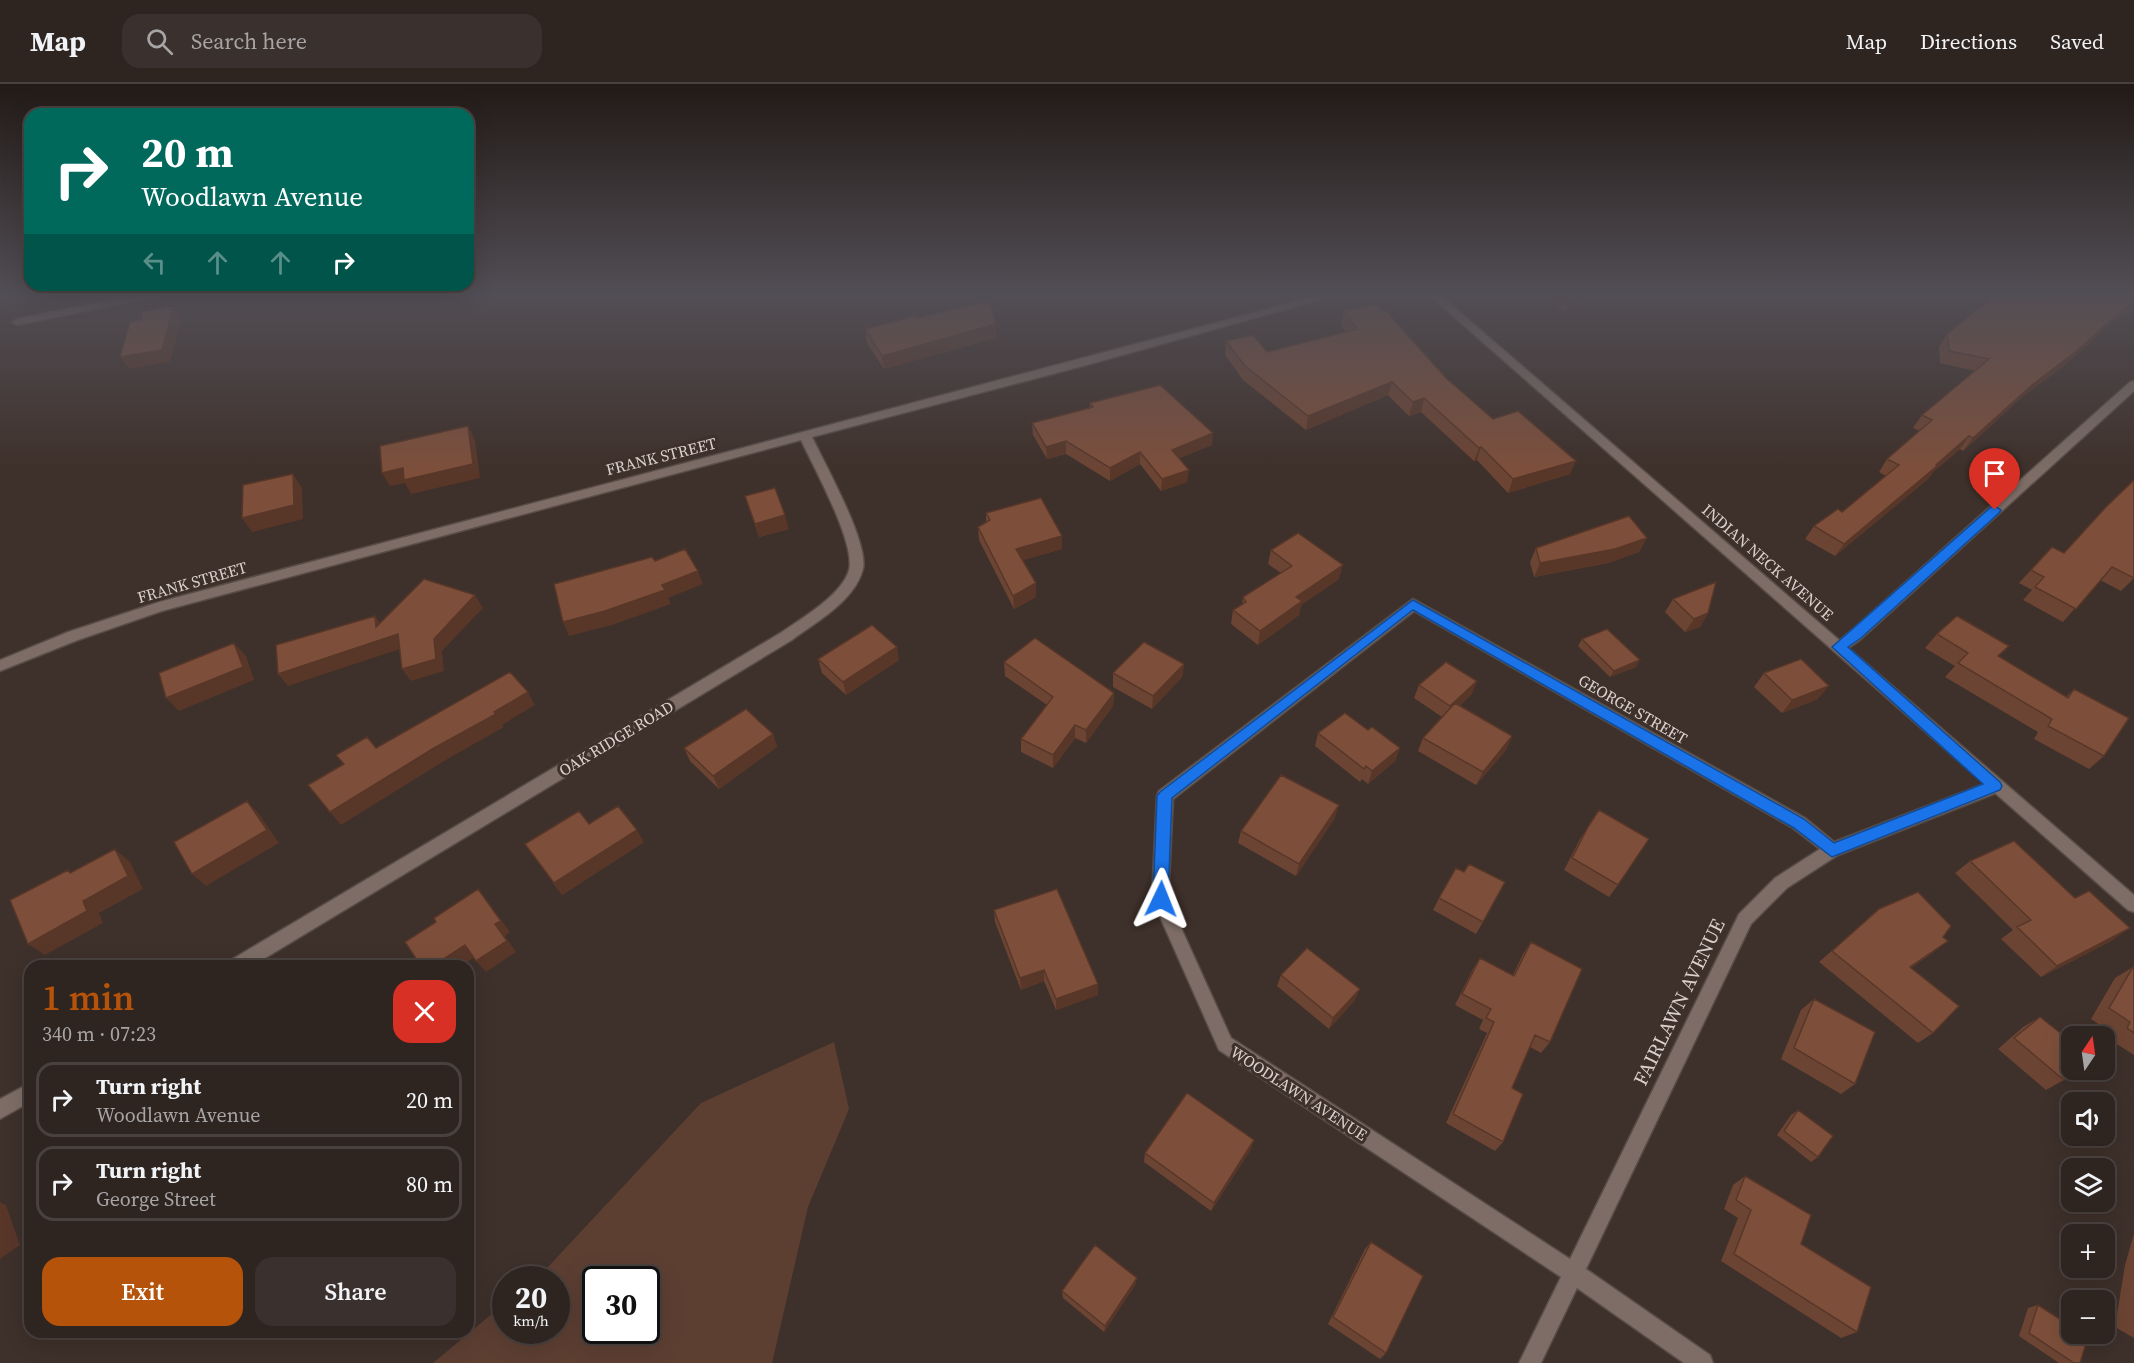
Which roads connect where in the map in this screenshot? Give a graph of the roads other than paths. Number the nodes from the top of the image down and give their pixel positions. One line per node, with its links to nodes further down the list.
1 (1113, 354): 4 (street, FRANK STREET)
2 (1502, 354): 6 (street, INDIAN NECK AVENUE)
3 (2134, 385): 6 (street)
4 (805, 436): 7 (street, FRANK STREET); 11 (street, OAK RIDGE ROAD)
5 (1413, 604): 9 (street, GEORGE STREET); 14 (street, WOODLAWN AVENUE)
6 (1839, 647): 8 (street, INDIAN NECK AVENUE)
7 (0, 666)
8 (1995, 786): 9 (street, FAIRLAWN AVENUE); 10 (street, INDIAN NECK AVENUE)
9 (1832, 850): 14 (street, FAIRLAWN AVENUE)
10 (2134, 905)
11 (247, 960)
12 (24, 1096): 13 (street)
13 (0, 1110)
14 (1572, 1272): 15 (street, FAIRLAWN AVENUE); 16 (street, WOODLAWN AVENUE)
15 (1530, 1363)
16 (1702, 1363)

